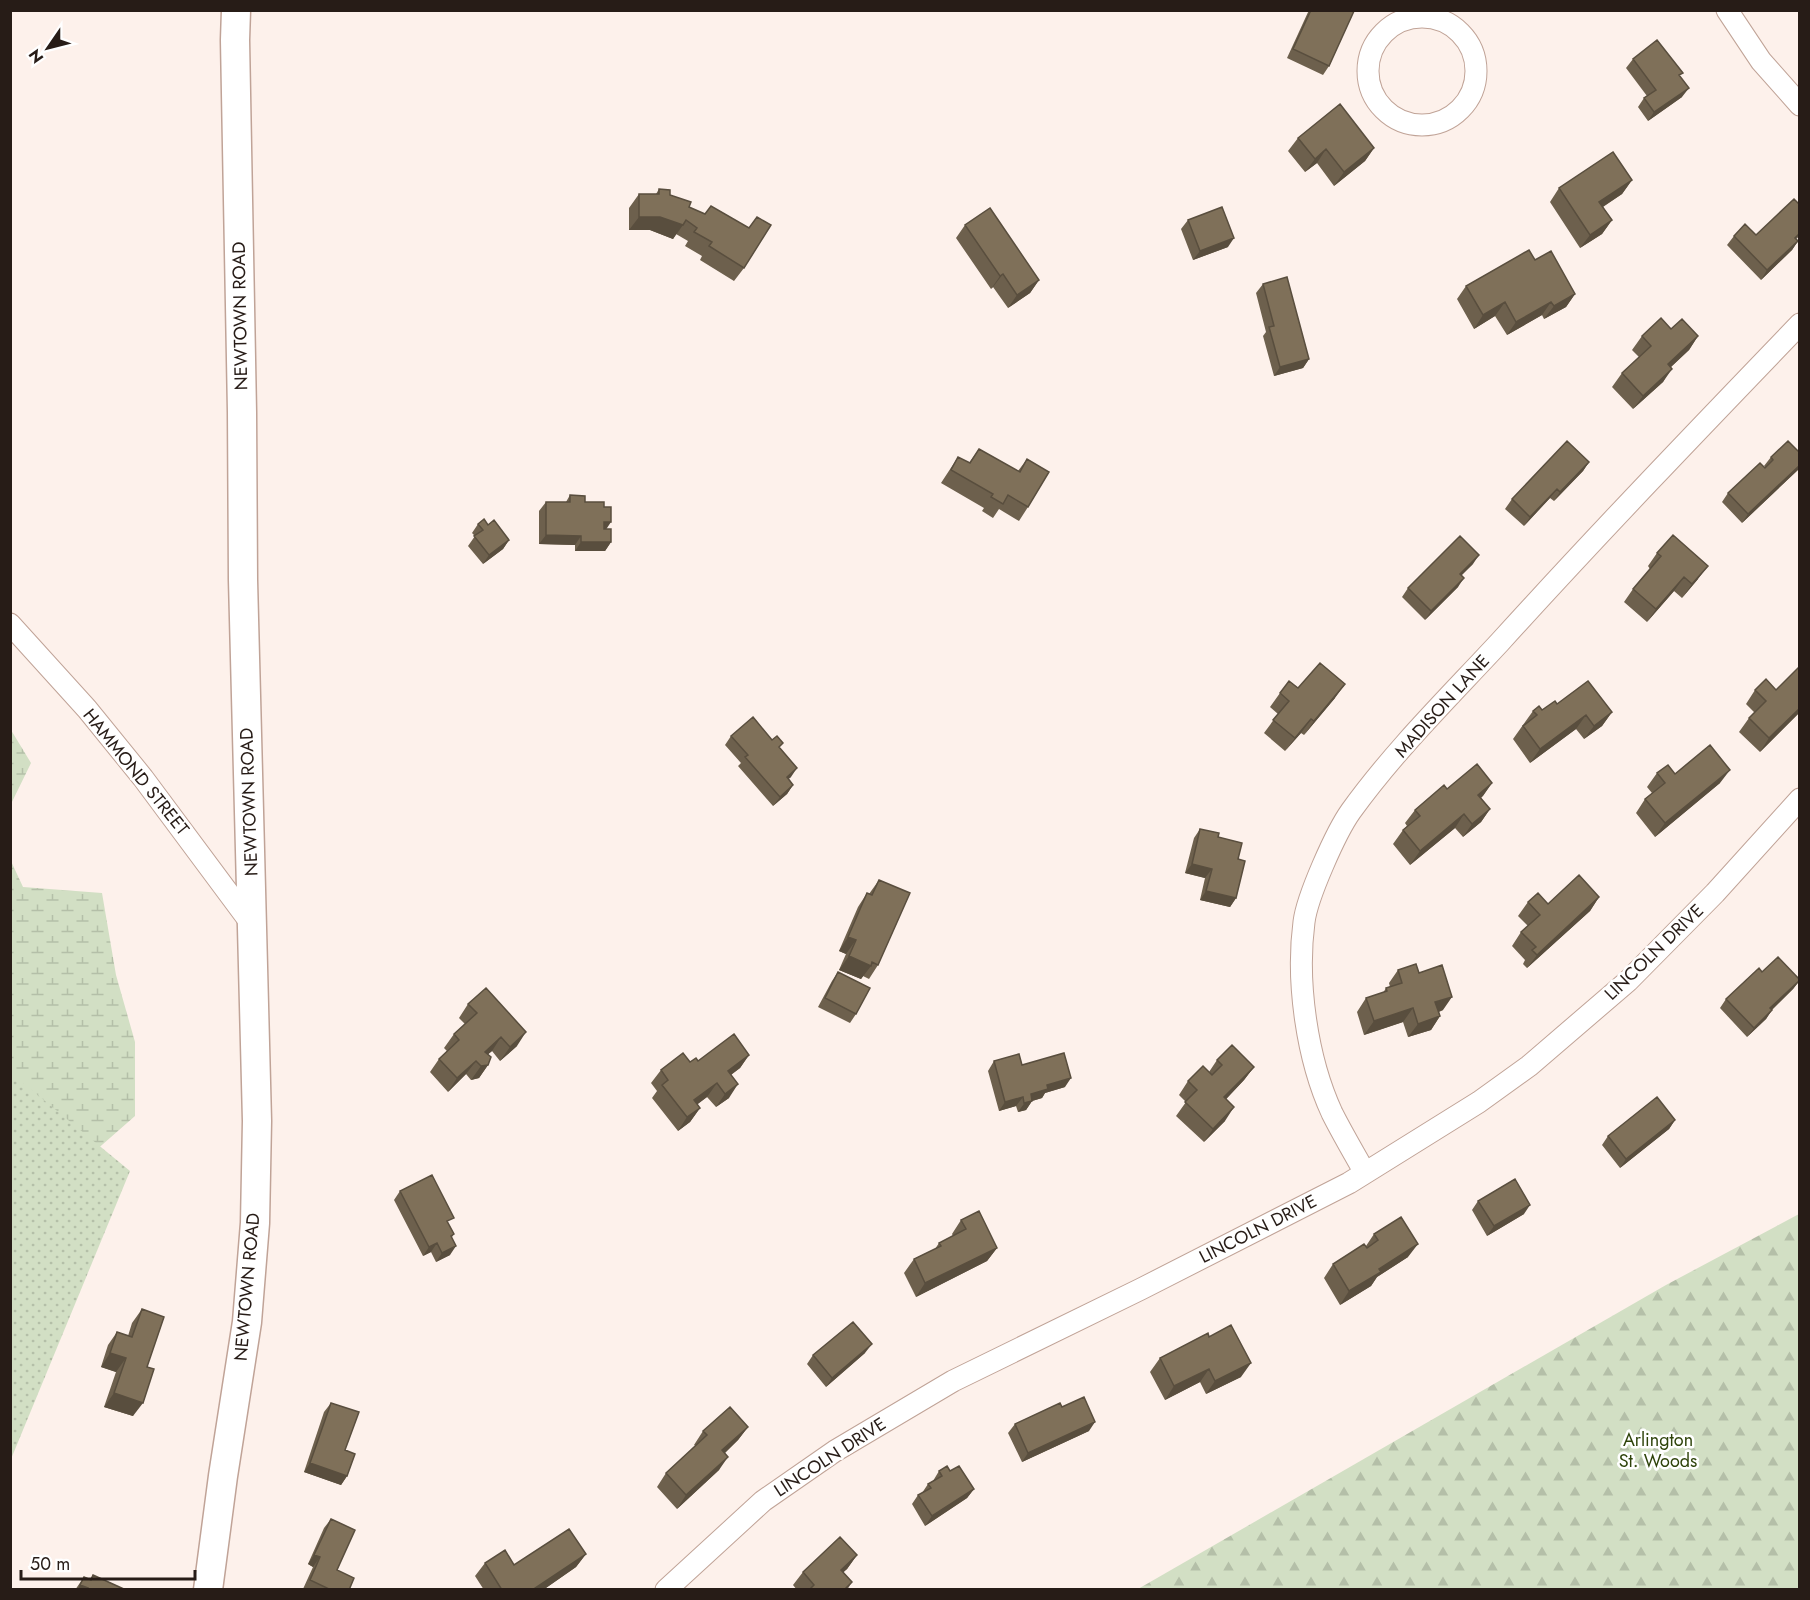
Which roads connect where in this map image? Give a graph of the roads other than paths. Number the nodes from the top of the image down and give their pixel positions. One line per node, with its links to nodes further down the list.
1 (237, 10): 8 (street, NEWTOWN ROAD)
2 (1727, 10): 4 (street)
3 (1417, 14): 3 (street)
4 (1800, 105)
5 (1800, 324): 9 (street, MADISON LANE)
6 (10, 624): 8 (street, HAMMOND STREET)
7 (1800, 799): 9 (street, LINCOLN DRIVE)
8 (253, 926): 10 (street, NEWTOWN ROAD)
9 (1365, 1173): 11 (street, LINCOLN DRIVE)
10 (208, 1590)
11 (666, 1590)

